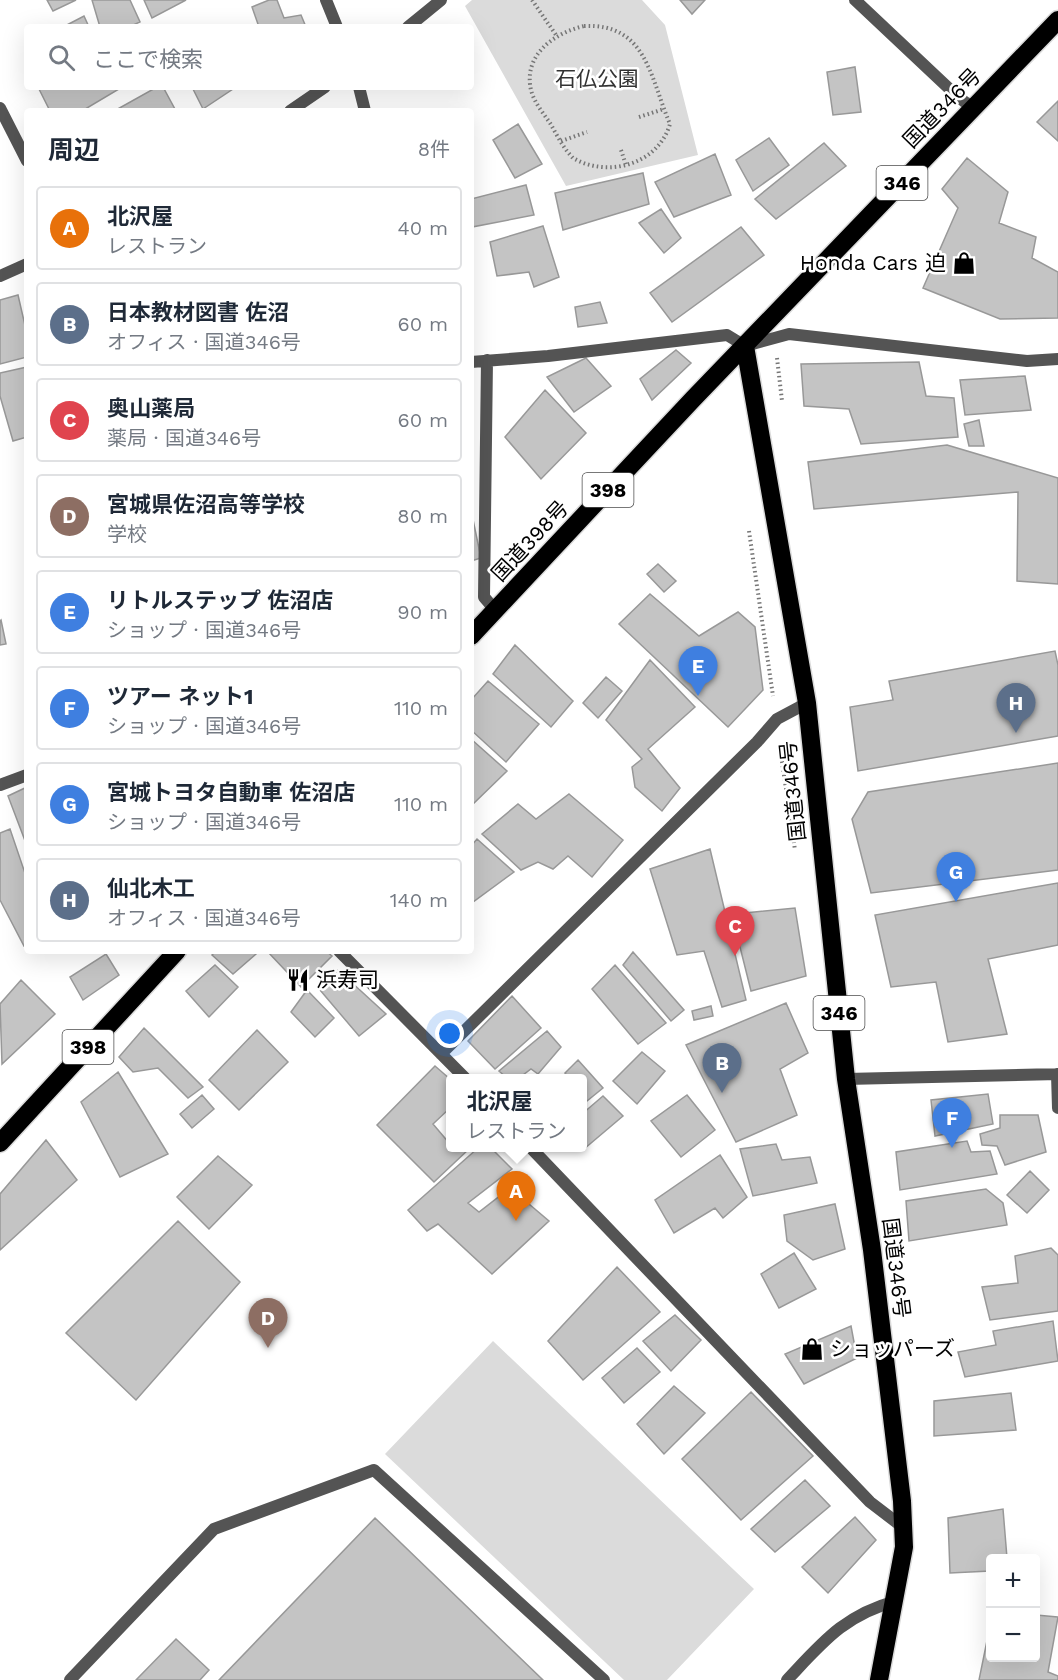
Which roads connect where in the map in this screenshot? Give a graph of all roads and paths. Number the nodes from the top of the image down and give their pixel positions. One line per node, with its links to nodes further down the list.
1 (326, 0): 6 (street)
2 (441, 0): 7 (street)
3 (532, 0): 8 (path)
4 (855, 0): 15 (street)
5 (1058, 20): 15 (highway, 国道346号 / 346)
6 (336, 24)
7 (412, 24)
8 (556, 35): 14 (path); 18 (path)
9 (321, 90): 12 (street)
10 (360, 90): 13 (street)
11 (0, 108): 20 (street)
12 (294, 108)
13 (364, 108)
14 (664, 109): 16 (path); 21 (path)
15 (974, 109): 24 (highway, 国道346号 / 346)
16 (639, 117)
17 (587, 132): 18 (path)
18 (561, 141): 21 (path)
19 (621, 150): 21 (path)
20 (24, 155)
21 (626, 165)
22 (24, 265): 23 (street)
23 (0, 276)
24 (746, 346): 25 (street); 26 (street); 28 (highway, 国道398号 / 398); 29 (highway, 国道346号 / 346)
25 (1058, 359)
26 (487, 360): 27 (street); 28 (street)
27 (474, 362)
28 (480, 622)
29 (807, 703): 34 (street); 37 (highway, 国道346号 / 346)
30 (24, 776): 31 (street)
31 (0, 785)
32 (174, 954): 39 (highway, 398)
33 (342, 954): 34 (street)
34 (441, 1054): 35 (street)
35 (461, 1074)
36 (1058, 1074): 37 (street); 38 (street)
37 (846, 1079): 41 (highway, 国道346号 / 346)
38 (1058, 1108)
39 (0, 1143)
40 (535, 1152): 41 (street)
41 (904, 1528): 42 (highway, 国道346号 / 346)
42 (896, 1601): 45 (street); 46 (highway, 国道346号 / 346)
43 (70, 1680): 44 (street)
44 (604, 1680)
45 (787, 1680)
46 (879, 1680)

